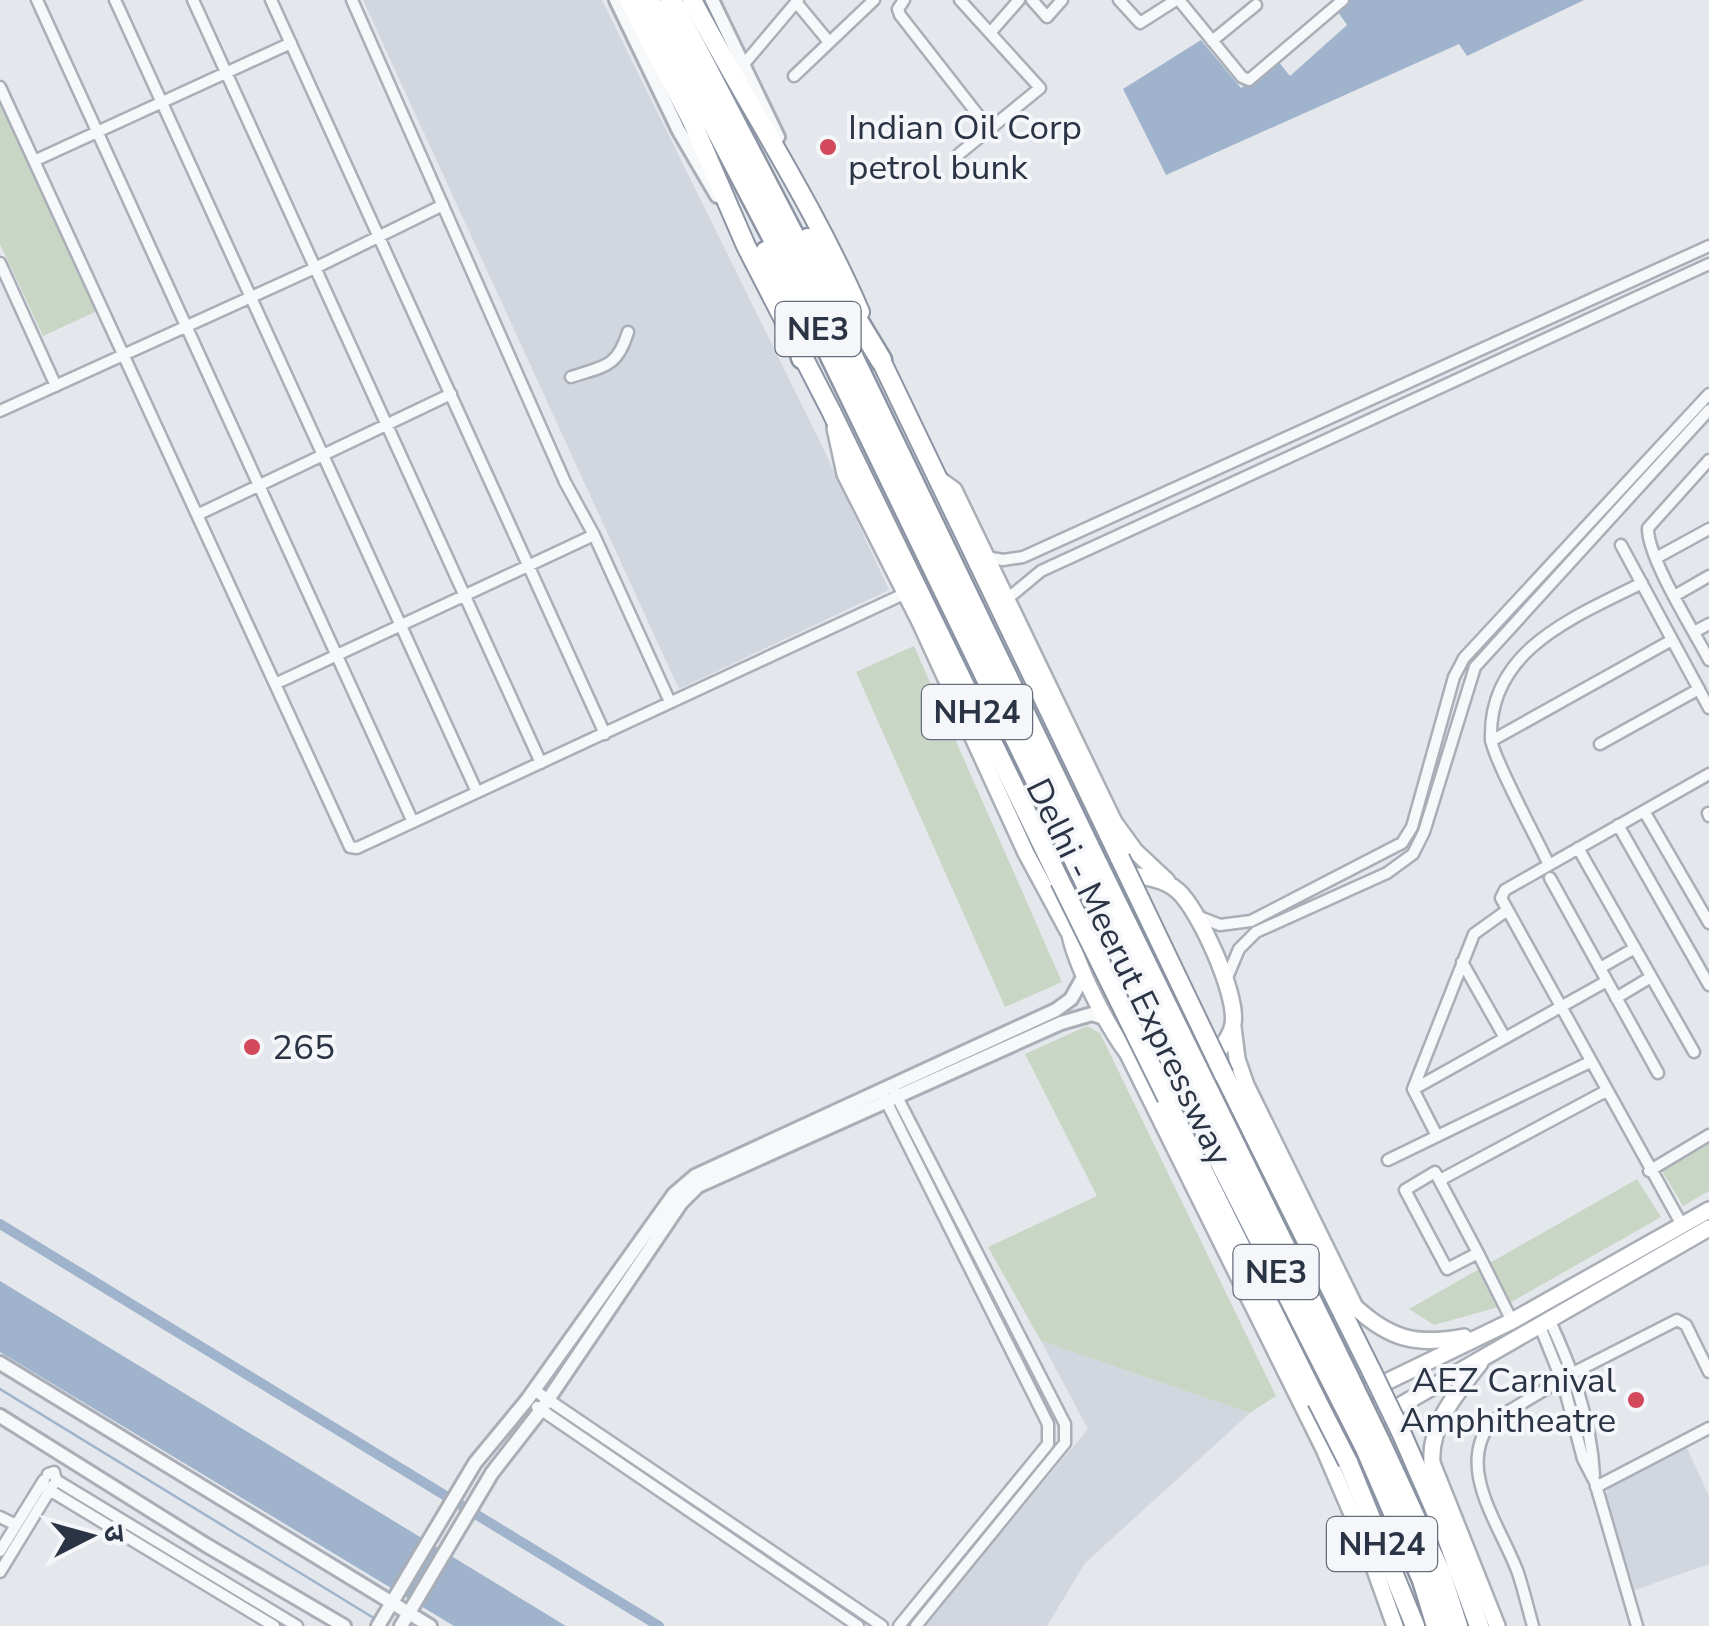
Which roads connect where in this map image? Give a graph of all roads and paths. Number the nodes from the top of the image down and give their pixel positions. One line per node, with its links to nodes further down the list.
1 (38, 0): 34 (street)
2 (115, 0): 32 (street)
3 (194, 0): 28 (street)
4 (272, 0): 26 (street)
5 (352, 0): 38 (street)
6 (616, 0): 40 (street)
7 (629, 0): 40 (highway)
8 (649, 0): 31 (highway, Delhi - Meerut Expressway / NE3)
9 (671, 0): 31 (highway, Delhi - Meerut Expressway / NE3)
10 (692, 0): 37 (highway)
11 (712, 0): 27 (street)
12 (874, 0): 25 (street)
13 (904, 0): 33 (street)
14 (960, 0): 23 (street)
15 (1020, 0): 23 (street)
16 (1032, 0): 17 (street)
17 (1062, 0)
18 (1119, 0): 19 (street)
19 (1177, 0): 24 (street)
20 (1343, 0): 24 (street)
21 (797, 1): 25 (street); 27 (street)
22 (1256, 5): 24 (street)
23 (990, 33): 33 (street)
24 (1212, 41)
25 (830, 42): 29 (street)
26 (291, 43): 28 (street); 39 (street)
27 (744, 64): 37 (street)
28 (226, 73): 32 (street); 44 (street)
29 (794, 76)
30 (0, 87): 36 (street)
31 (710, 98): 49 (highway); 50 (highway); 147 (highway, Delhi - Meerut Expressway / NE3, bridge)
32 (162, 102): 34 (street); 45 (street)
33 (989, 130): 35 (street)
34 (98, 132): 36 (street); 46 (street)
35 (959, 154)
36 (34, 161): 48 (street)
37 (792, 175): 50 (highway)
38 (444, 204): 39 (street); 64 (street)
39 (380, 237): 44 (street); 53 (street)
40 (746, 246): 49 (highway)
41 (1709, 246): 66 (street)
42 (1709, 264): 74 (street)
43 (1, 267): 52 (street)
44 (315, 268): 45 (street); 58 (street)
45 (251, 297): 46 (street); 59 (street)
46 (186, 326): 48 (street); 61 (street)
47 (628, 332): 51 (street)
48 (124, 355): 52 (street); 62 (street)
49 (802, 358): 57 (highway, NH24)
50 (881, 360): 66 (highway)
51 (571, 376)
52 (56, 386): 56 (street)
53 (451, 394): 58 (street); 68 (street)
54 (1709, 394): 95 (street)
55 (1709, 410): 97 (street)
56 (0, 411)
57 (831, 412): 71 (main road); 168 (highway, NH24, bridge)
58 (388, 427): 59 (street); 72 (street)
59 (324, 456): 61 (street); 76 (street)
60 (1708, 465): 67 (street)
61 (259, 486): 62 (street); 79 (street)
62 (197, 515): 81 (street)
63 (1709, 529): 67 (street)
64 (594, 534): 68 (street); 83 (street)
65 (1621, 545): 70 (street)
66 (979, 556): 74 (main road); 171 (highway, bridge)
67 (1656, 558): 73 (street)
68 (528, 565): 72 (street); 85 (street)
69 (1709, 576): 73 (street)
70 (1642, 583): 78 (street); 86 (street)
71 (906, 594): 83 (street); 103 (main road)
72 (464, 595): 76 (street); 88 (street)
73 (1676, 595): 77 (street)
74 (1006, 600): 99 (main road)
75 (1709, 624): 77 (street)
76 (401, 625): 79 (street); 90 (street)
77 (1694, 632): 80 (street)
78 (1672, 640): 82 (street); 86 (street)
79 (337, 655): 81 (street); 92 (street)
80 (1709, 660)
81 (275, 684): 92 (street)
82 (1699, 690): 84 (street); 87 (street)
83 (670, 702): 85 (street)
84 (1709, 708)
85 (605, 734): 88 (street)
86 (1490, 742): 96 (street)
87 (1600, 744)
88 (540, 763): 90 (street)
89 (1709, 774): 91 (street)
90 (476, 790): 92 (street)
91 (1644, 811): 93 (street); 102 (street)
92 (412, 820)
93 (1618, 826): 94 (street); 111 (street)
94 (1578, 848): 96 (street); 104 (street)
95 (1374, 859): 97 (street); 101 (street)
96 (1549, 865): 100 (street)
97 (1388, 873): 109 (street)
98 (1550, 878): 106 (street)
99 (1178, 890): 101 (main road); 103 (main road)
100 (1506, 911): 105 (street); 113 (street)
101 (1192, 913): 109 (main road)
102 (1709, 923)
103 (1068, 931): 107 (main road)
104 (1635, 948): 106 (street); 108 (street)
105 (1462, 962): 116 (street); 121 (street)
106 (1600, 968): 110 (street)
107 (1085, 974): 114 (main road); 123 (street)
108 (1652, 977): 112 (street); 118 (street)
109 (1226, 980): 115 (main road)
110 (1607, 981): 112 (street); 113 (street)
111 (1709, 985)
112 (1616, 998): 120 (street)
113 (1560, 1007): 116 (street); 119 (street)
114 (1107, 1019): 117 (main road); 123 (street)
115 (1233, 1027): 117 (main road); 136 (main road)
116 (1504, 1038): 121 (street)
117 (1126, 1050): 145 (main road)
118 (1694, 1052)
119 (1590, 1062): 122 (street); 125 (street)
120 (1658, 1073)
121 (1414, 1089): 125 (street)
122 (1606, 1092): 127 (street); 128 (street)
123 (888, 1094): 142 (street); 143 (street); 165 (street); 166 (street)
124 (1709, 1135): 127 (street)
125 (1437, 1136): 126 (street)
126 (1388, 1160)
127 (1650, 1171): 131 (street)
128 (1440, 1180): 133 (street); 133 (street)
129 (1709, 1210): 131 (main road)
130 (1709, 1228): 131 (main road)
131 (1685, 1233): 132 (street); 134 (main road); 135 (main road)
132 (1709, 1238)
133 (1478, 1253): 134 (street)
134 (1512, 1321): 136 (main road)
135 (1544, 1321): 137 (main road); 140 (street); 141 (street)
136 (1486, 1334): 145 (main road)
137 (1489, 1352): 148 (main road); 172 (main road)
138 (0, 1363): 156 (street)
139 (1709, 1372): 140 (street)
140 (1573, 1373): 141 (street); 151 (street)
141 (1561, 1380): 151 (street); 173 (street)
142 (531, 1395): 143 (street); 156 (street)
143 (545, 1405): 157 (street); 163 (street); 164 (street)
144 (0, 1416): 149 (street)
145 (1309, 1420): 148 (main road)
146 (1709, 1428): 151 (street)
147 (1373, 1444): 169 (highway, Delhi - Meerut Expressway / NE3); 170 (highway, Delhi - Meerut Expressway / NE3)
148 (1324, 1449): 167 (main road)
149 (65, 1456): 150 (street); 160 (street)
150 (50, 1480): 153 (street); 155 (street); 158 (street); 159 (street)
151 (1595, 1485): 174 (street)
152 (0, 1517): 153 (street)
153 (16, 1526): 154 (street)
154 (0, 1552)
155 (0, 1572)
156 (391, 1602): 157 (street); 161 (street)
157 (407, 1616): 162 (street)
158 (274, 1626)
159 (297, 1626)
160 (344, 1626)
161 (378, 1626)
162 (430, 1626)
163 (858, 1626)
164 (882, 1626)
165 (899, 1626)
166 (916, 1626)
167 (1395, 1626)
168 (1415, 1626)
169 (1437, 1626)
170 (1457, 1626)
171 (1479, 1626)
172 (1497, 1626)
173 (1533, 1626)
174 (1637, 1626)

